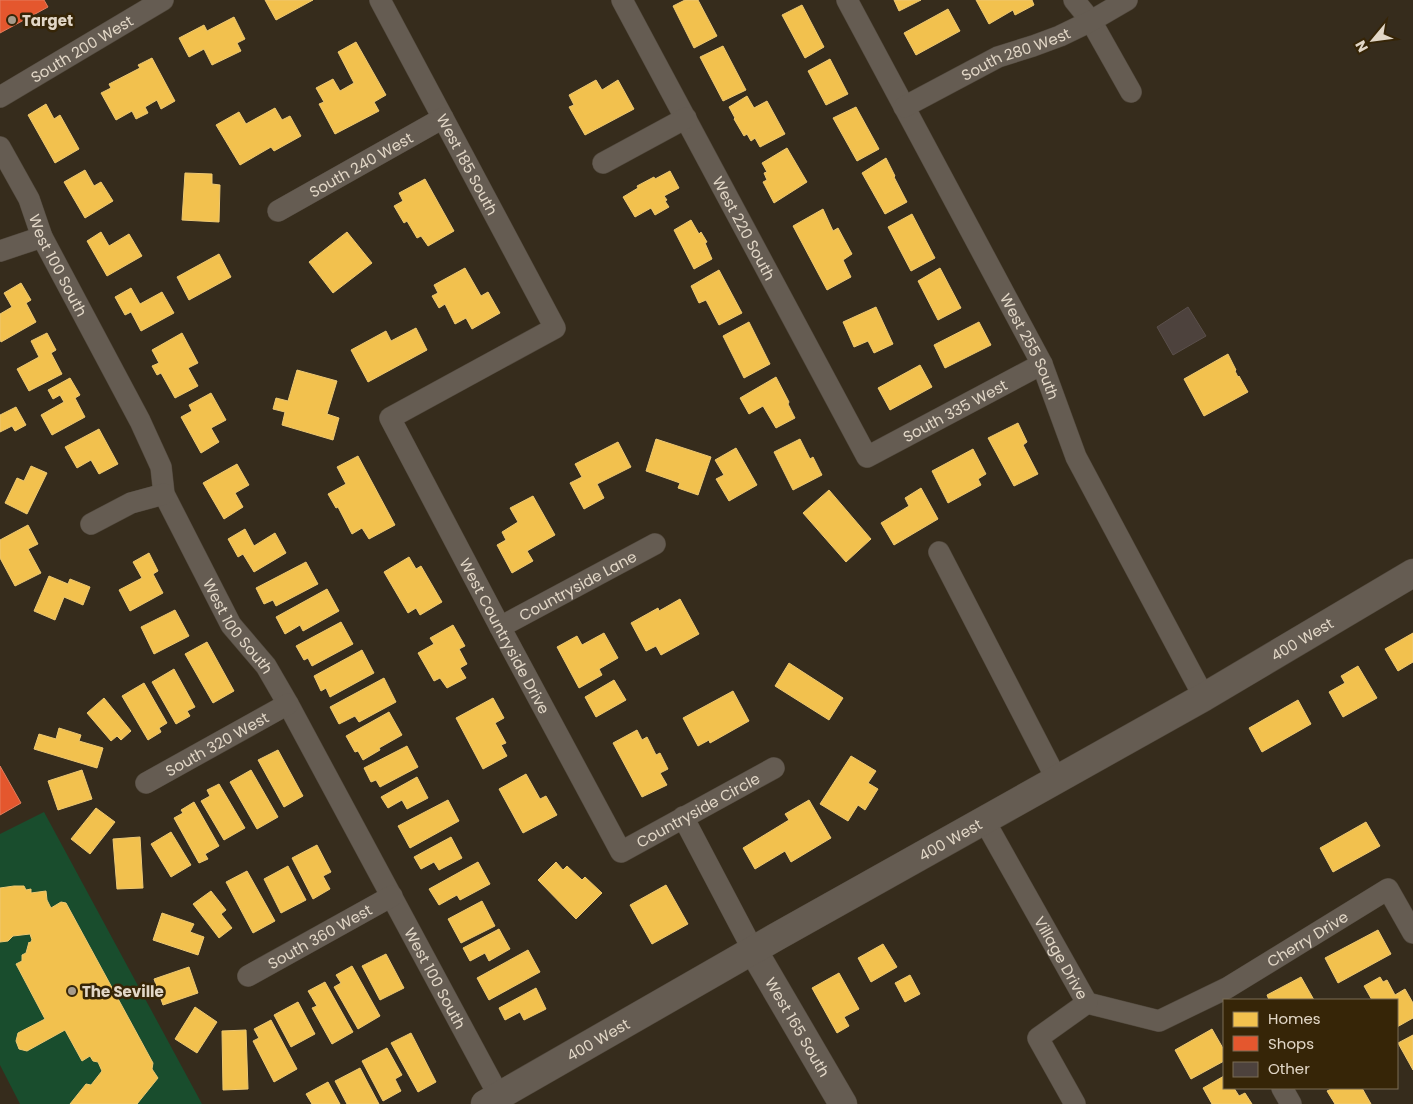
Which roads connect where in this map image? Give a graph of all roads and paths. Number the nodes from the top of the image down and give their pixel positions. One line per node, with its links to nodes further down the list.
1 (380, 0): 11 (street, West 185 South)
2 (622, 0): 12 (street, West 220 South)
3 (847, 0): 10 (street, West 255 South)
4 (1074, 0): 7 (street)
5 (1127, 0): 7 (street, South 280 West)
6 (153, 2): 9 (street, South 200 West)
7 (1091, 21): 8 (street); 10 (street, South 280 West)
8 (1130, 92)
9 (0, 97)
10 (904, 107): 18 (street, West 255 South)
11 (443, 118): 15 (street, South 240 West); 19 (street, West 185 South)
12 (686, 118): 14 (street); 20 (street, West 220 South)
13 (0, 147): 16 (street, West 100 South)
14 (603, 163)
15 (278, 211)
16 (42, 237): 17 (street); 21 (street, West 100 South)
17 (0, 250)
18 (1042, 364): 20 (street, South 335 West); 27 (street, West 255 South)
19 (390, 418): 26 (street, West Countryside Drive)
20 (867, 457)
21 (164, 494): 22 (street); 28 (street, West 100 South)
22 (91, 524)
23 (655, 544): 26 (street, Countryside Lane)
24 (940, 552): 30 (street)
25 (1413, 573): 27 (main road, 400 West)
26 (500, 627): 34 (street, West Countryside Drive)
27 (1204, 698): 30 (main road, 400 West)
28 (288, 704): 31 (street, South 320 West); 35 (street, West 100 South)
29 (774, 768): 32 (street, Countryside Circle)
30 (1057, 780): 33 (main road, 400 West)
31 (146, 783)
32 (683, 817): 34 (street, Countryside Circle); 37 (street)
33 (984, 820): 37 (main road, 400 West); 40 (street, Village Drive)
34 (622, 852)
35 (392, 896): 38 (street, South 360 West); 42 (street, West 100 South)
36 (1413, 933): 39 (street, Cherry Drive)
37 (753, 950): 42 (main road, 400 West); 43 (main road, West 165 South)
38 (248, 976)
39 (1230, 994): 40 (street, Cherry Drive)
40 (1087, 1003): 44 (street, Village Drive)
41 (1283, 1089): 45 (street)
42 (492, 1100)
43 (843, 1104)
44 (1075, 1104)
45 (1291, 1104)

